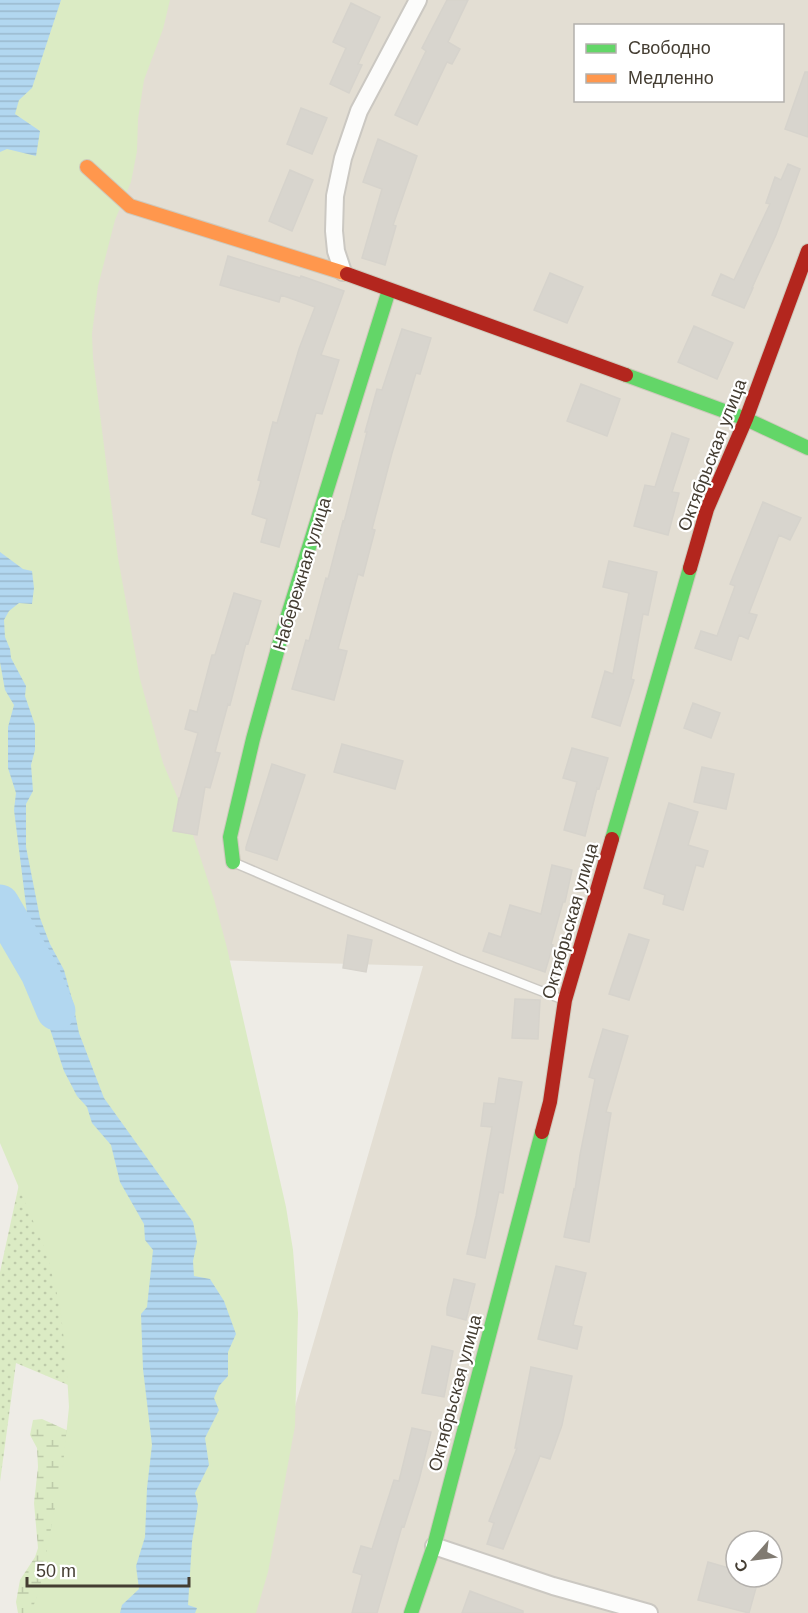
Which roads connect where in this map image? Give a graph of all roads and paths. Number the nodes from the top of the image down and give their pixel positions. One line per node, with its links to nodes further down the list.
1 (418, 0): 4 (street)
2 (87, 167): 4 (street)
3 (808, 251): 6 (street, Октябрьская улица)
4 (343, 272): 5 (street)
5 (389, 290): 6 (street); 8 (street, Набережная улица)
6 (747, 419): 7 (street); 9 (street, Октябрьская улица)
7 (808, 448)
8 (233, 862): 9 (lane)
9 (565, 1000): 10 (street, Октябрьская улица)
10 (434, 1546): 11 (street, Октябрьская улица); 12 (street)
11 (411, 1613)
12 (649, 1613)

